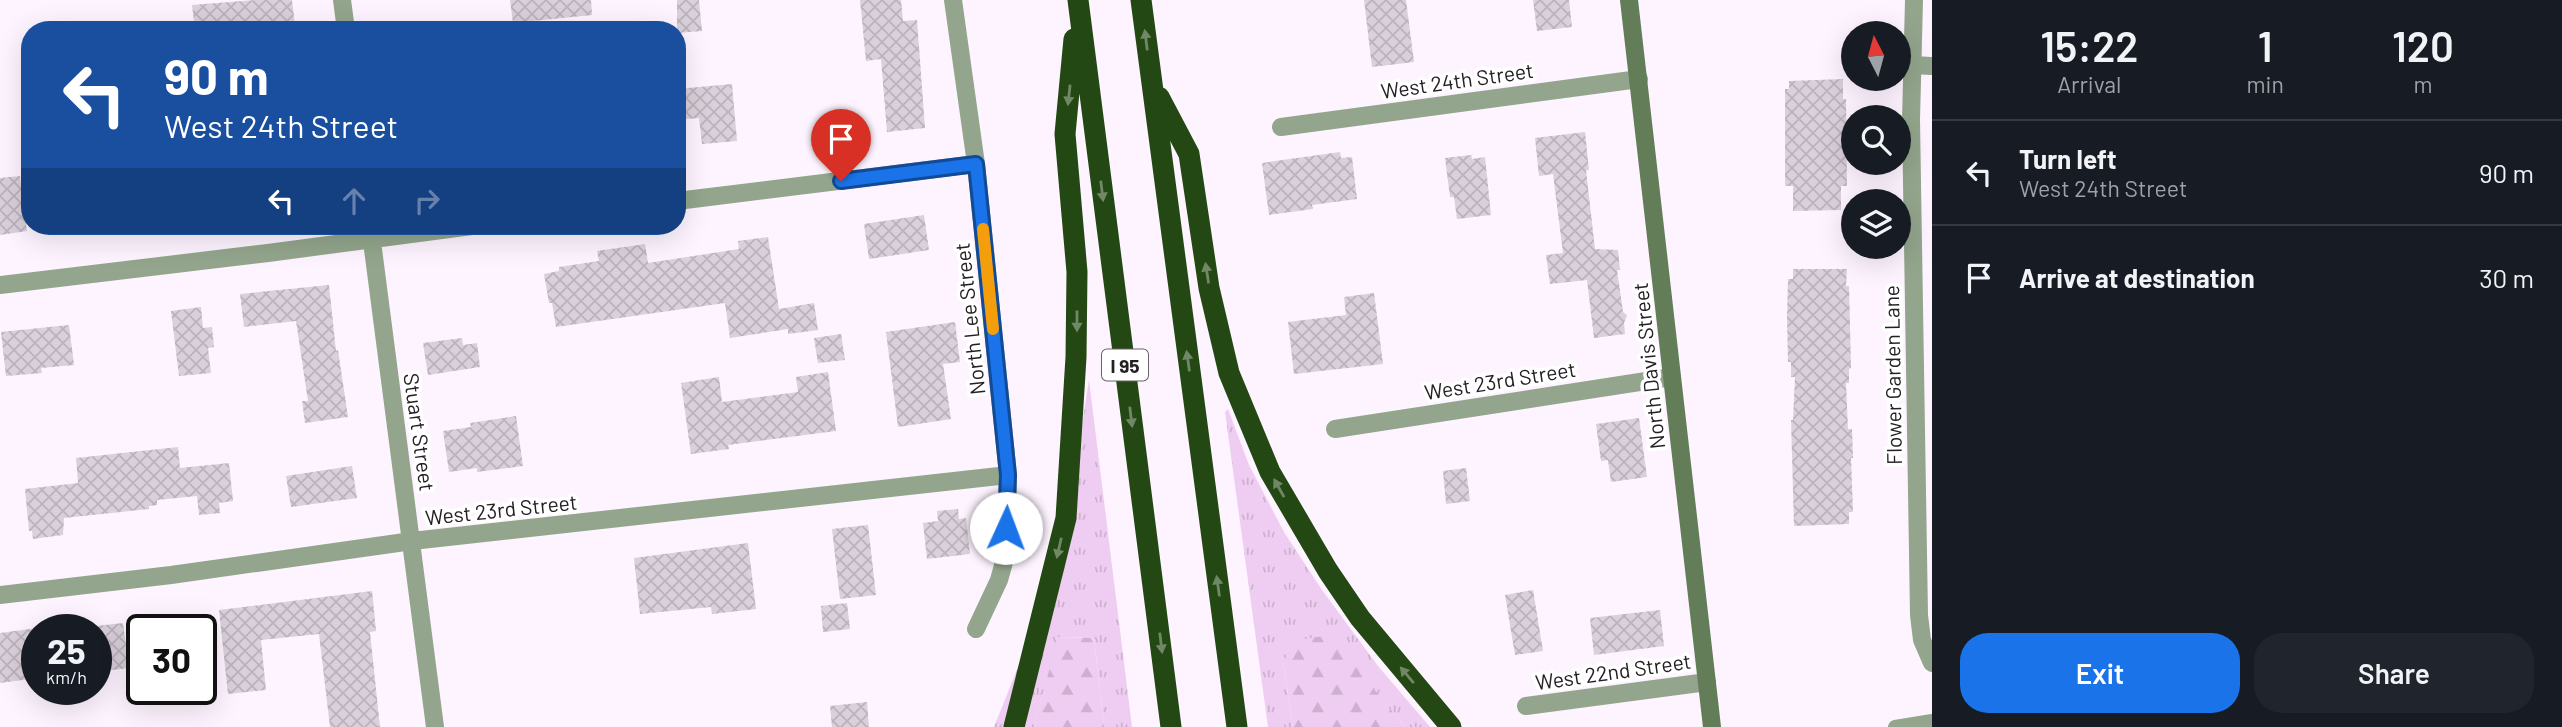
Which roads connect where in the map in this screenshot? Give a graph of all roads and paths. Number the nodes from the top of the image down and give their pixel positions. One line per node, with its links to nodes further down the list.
1 (342, 0): 7 (street)
2 (953, 0): 13 (street, North Lee Street)
3 (1141, 0): 11 (highway, one-way to 3)
4 (1629, 0): 10 (street, North Davis Street)
5 (1914, 0): 8 (street, Flower Garden Lane)
6 (1078, 1): 29 (highway, one-way to 29); 30 (highway, I 95, one-way to 30)
7 (344, 21)
8 (1912, 65): 9 (street); 24 (street, Flower Garden Lane)
9 (1932, 66)
10 (1639, 79): 12 (street, West 24th Street); 18 (street, North Davis Street)
11 (1151, 81): 31 (highway, one-way to 11); 32 (highway, one-way to 11)
12 (1281, 127)
13 (976, 164): 14 (street); 20 (street, North Lee Street)
14 (686, 200)
15 (356, 235): 17 (street)
16 (371, 235): 21 (street, Stuart Street)
17 (0, 285)
18 (1672, 377): 19 (street, West 23rd Street); 25 (street, North Davis Street)
19 (1335, 429)
20 (1008, 475): 21 (street, West 23rd Street); 23 (street, North Lee Street)
21 (412, 541): 22 (street, West 23rd Street); 28 (street, Stuart Street)
22 (0, 595)
23 (976, 629)
24 (1932, 663)
25 (1707, 682): 26 (street, West 22nd Street); 33 (street, North Davis Street)
26 (1526, 706)
27 (1931, 724): 34 (lane)
28 (435, 727)
29 (1014, 727)
30 (1171, 727)
31 (1237, 727)
32 (1451, 727)
33 (1712, 727)
34 (1895, 727)

